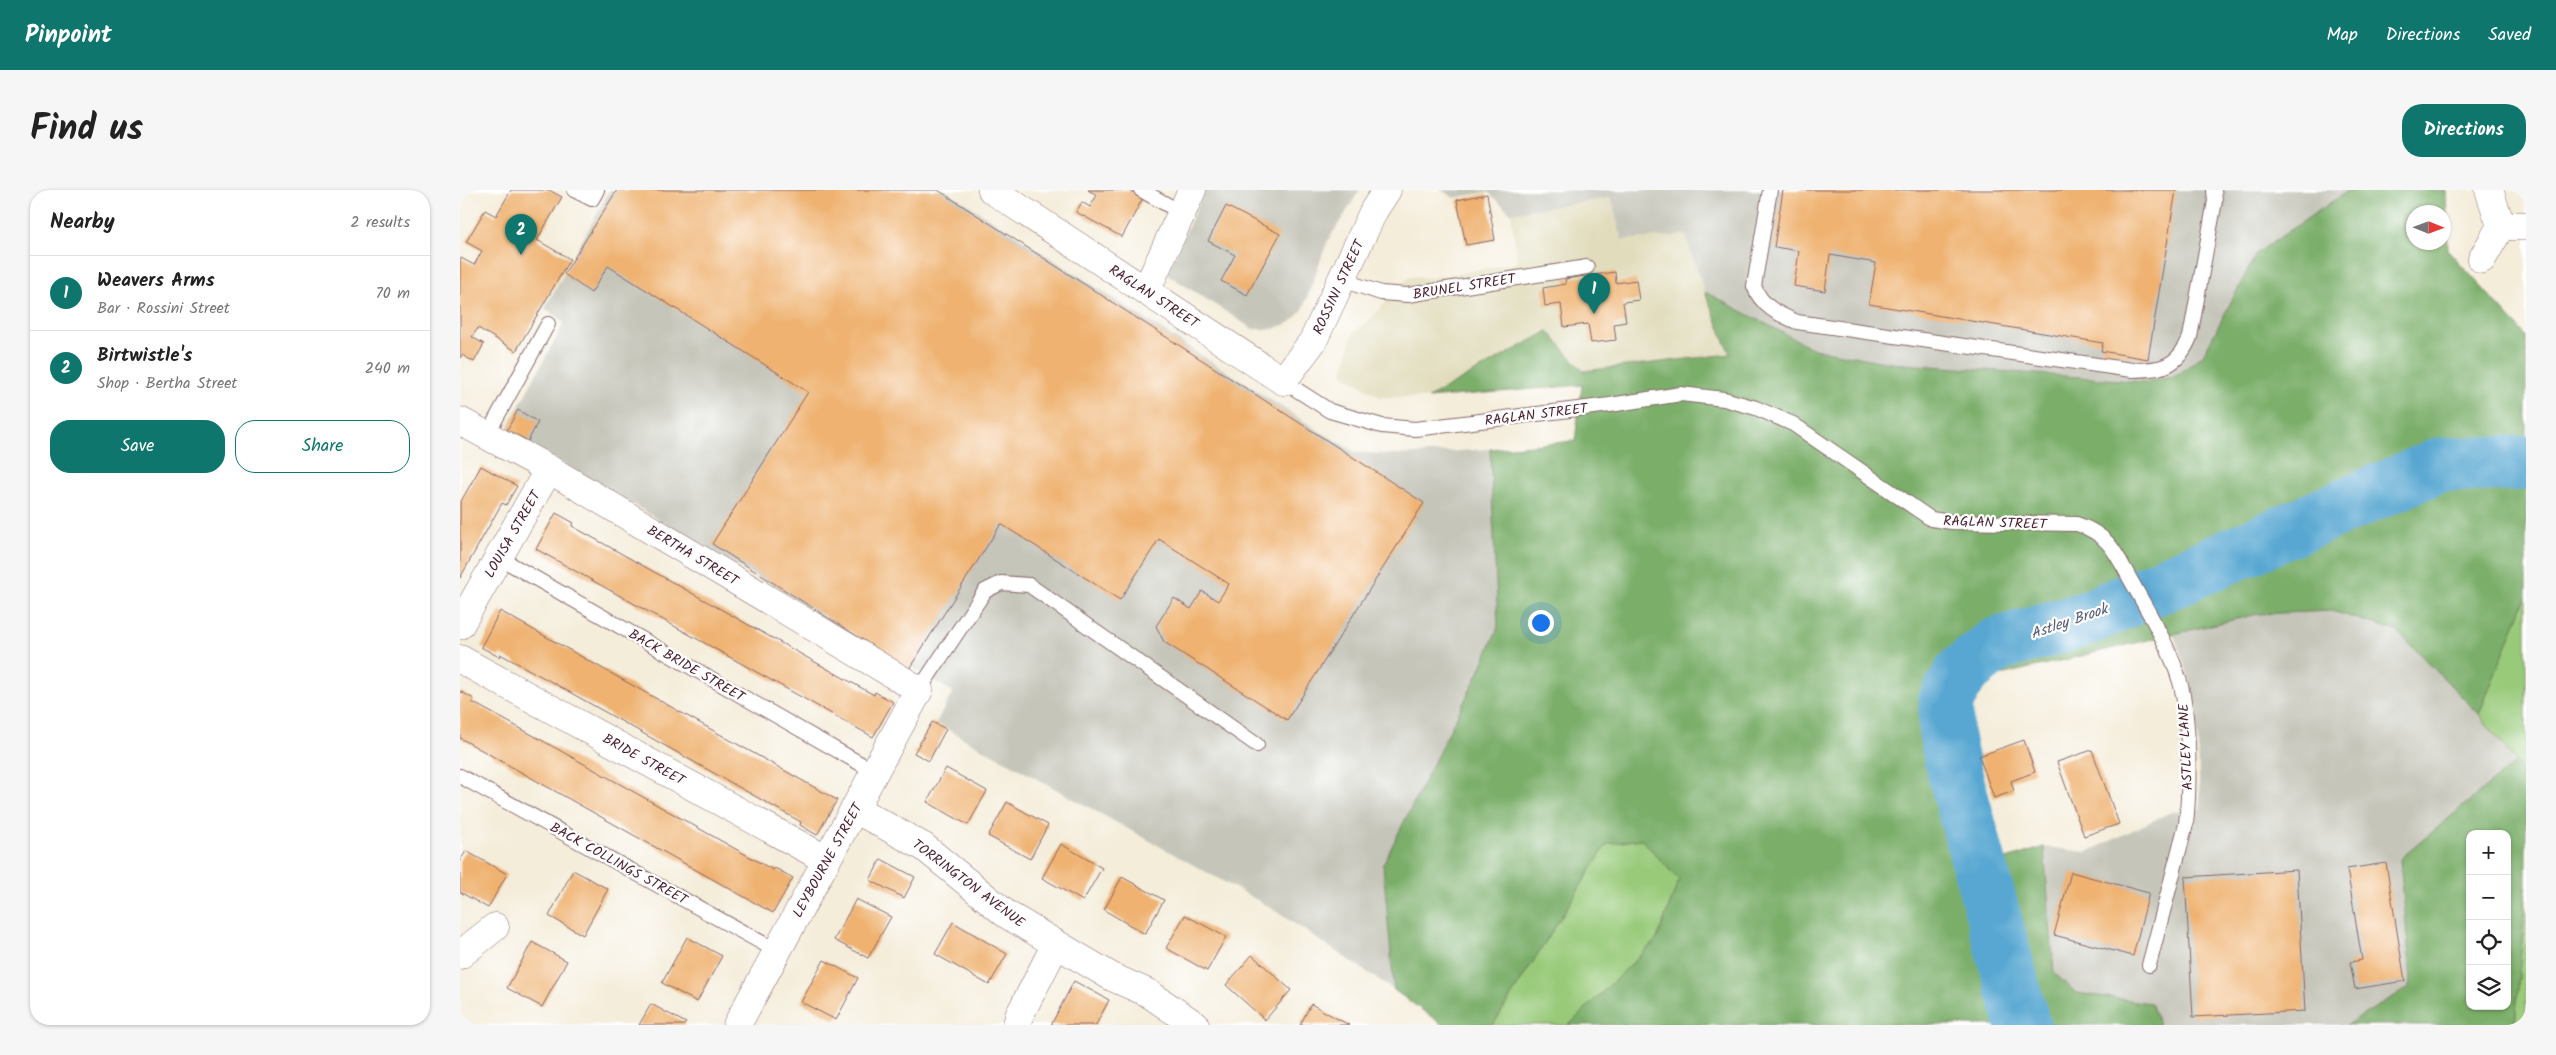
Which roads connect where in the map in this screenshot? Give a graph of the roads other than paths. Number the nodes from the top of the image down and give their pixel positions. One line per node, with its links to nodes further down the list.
1 (574, 190): 2 (lane)
2 (597, 190)
3 (992, 190): 14 (street, RAGLAN STREET)
4 (1141, 190): 9 (lane)
5 (1387, 190): 13 (street, ROSSINI STREET)
6 (1770, 190): 7 (lane)
7 (2214, 190)
8 (2489, 190): 10 (street)
9 (1187, 202): 14 (street)
10 (2514, 226): 11 (street)
11 (2482, 259)
12 (1587, 267): 13 (lane, BRUNEL STREET)
13 (1342, 280): 16 (street, ROSSINI STREET)
14 (1146, 291): 16 (street, RAGLAN STREET)
15 (548, 324): 18 (lane)
16 (1283, 381): 20 (lane, RAGLAN STREET)
17 (460, 421): 18 (street, BERTHA STREET)
18 (487, 435): 19 (street, BERTHA STREET)
19 (549, 469): 21 (street, LOUISA STREET); 24 (street, BERTHA STREET)
20 (2108, 541): 32 (lane, ASTLEY LANE)
21 (498, 557): 22 (street, LOUISA STREET); 26 (lane, BACK BRIDE STREET)
22 (460, 625)
23 (460, 659): 29 (street, BRIDE STREET)
24 (919, 692): 25 (lane); 26 (street, LEYBOURNE STREET)
25 (1257, 745)
26 (875, 772): 28 (street, LEYBOURNE STREET)
27 (460, 776): 31 (lane, BACK COLLINGS STREET)
28 (855, 809): 29 (street, LEYBOURNE STREET); 30 (street, TORRINGTON AVENUE)
29 (827, 860): 31 (street, LEYBOURNE STREET)
30 (1056, 944): 34 (street); 35 (street, TORRINGTON AVENUE)
31 (777, 951): 33 (street, LEYBOURNE STREET)
32 (2149, 965)
33 (737, 1025)
34 (1017, 1025)
35 (1195, 1025)

